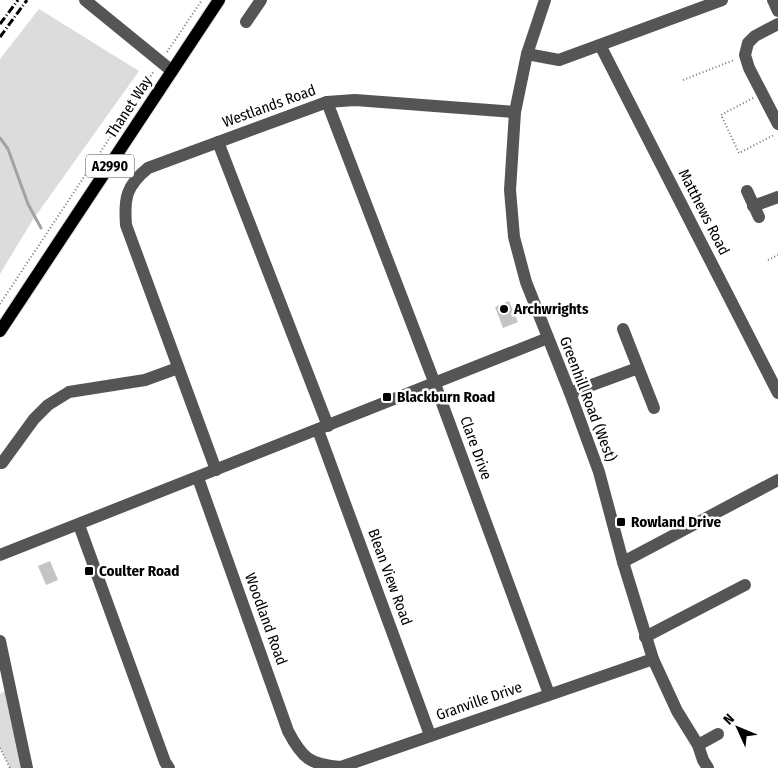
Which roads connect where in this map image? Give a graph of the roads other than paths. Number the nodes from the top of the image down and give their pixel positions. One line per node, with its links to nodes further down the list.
1 (85, 0): 12 (street)
2 (218, 0): 12 (main road, Thanet Way / A2990)
3 (261, 0): 8 (street)
4 (545, 0): 11 (street, Greenhill Road (West))
5 (722, 0): 10 (street)
6 (773, 0): 7 (street)
7 (778, 11)
8 (245, 21)
9 (778, 24): 15 (street)
10 (600, 45): 11 (street); 26 (street, Matthews Road)
11 (527, 54): 14 (street, Greenhill Road (West))
12 (172, 72): 20 (main road, Thanet Way / A2990)
13 (327, 102): 14 (street, Westlands Road); 16 (street, Westlands Road); 24 (street, Clare Drive)
14 (515, 112): 21 (street, Greenhill Road (West))
15 (778, 124)
16 (218, 142): 22 (street, Westlands Road); 28 (street, Blean View Road)
17 (747, 191): 18 (street)
18 (778, 197)
19 (623, 329): 23 (street)
20 (0, 331)
21 (548, 338): 24 (street); 25 (street, Greenhill Road (West))
22 (178, 368): 29 (street); 30 (street)
23 (638, 368): 25 (street); 27 (street)
24 (435, 384): 28 (street); 40 (street, Clare Drive)
25 (570, 393): 35 (street, Greenhill Road (West))
26 (778, 393)
27 (655, 408)
28 (323, 428): 30 (street); 42 (street, Blean View Road)
29 (10, 459)
30 (216, 470): 31 (street)
31 (198, 478): 33 (street); 44 (street, Woodland Road)
32 (778, 480): 35 (street)
33 (79, 525): 34 (street); 47 (street)
34 (0, 555)
35 (623, 562): 37 (street, Greenhill Road (West))
36 (745, 585): 37 (street)
37 (645, 637): 39 (street, Greenhill Road (West))
38 (0, 641): 46 (street)
39 (653, 659): 40 (street, Granville Drive); 43 (street, Greenhill Road (West))
40 (549, 694): 42 (street, Granville Drive)
41 (718, 734): 43 (street)
42 (430, 735): 44 (street, Granville Drive)
43 (698, 745): 45 (street, Greenhill Road (West))
44 (315, 763)
45 (703, 765)
46 (27, 768)
47 (169, 768)

